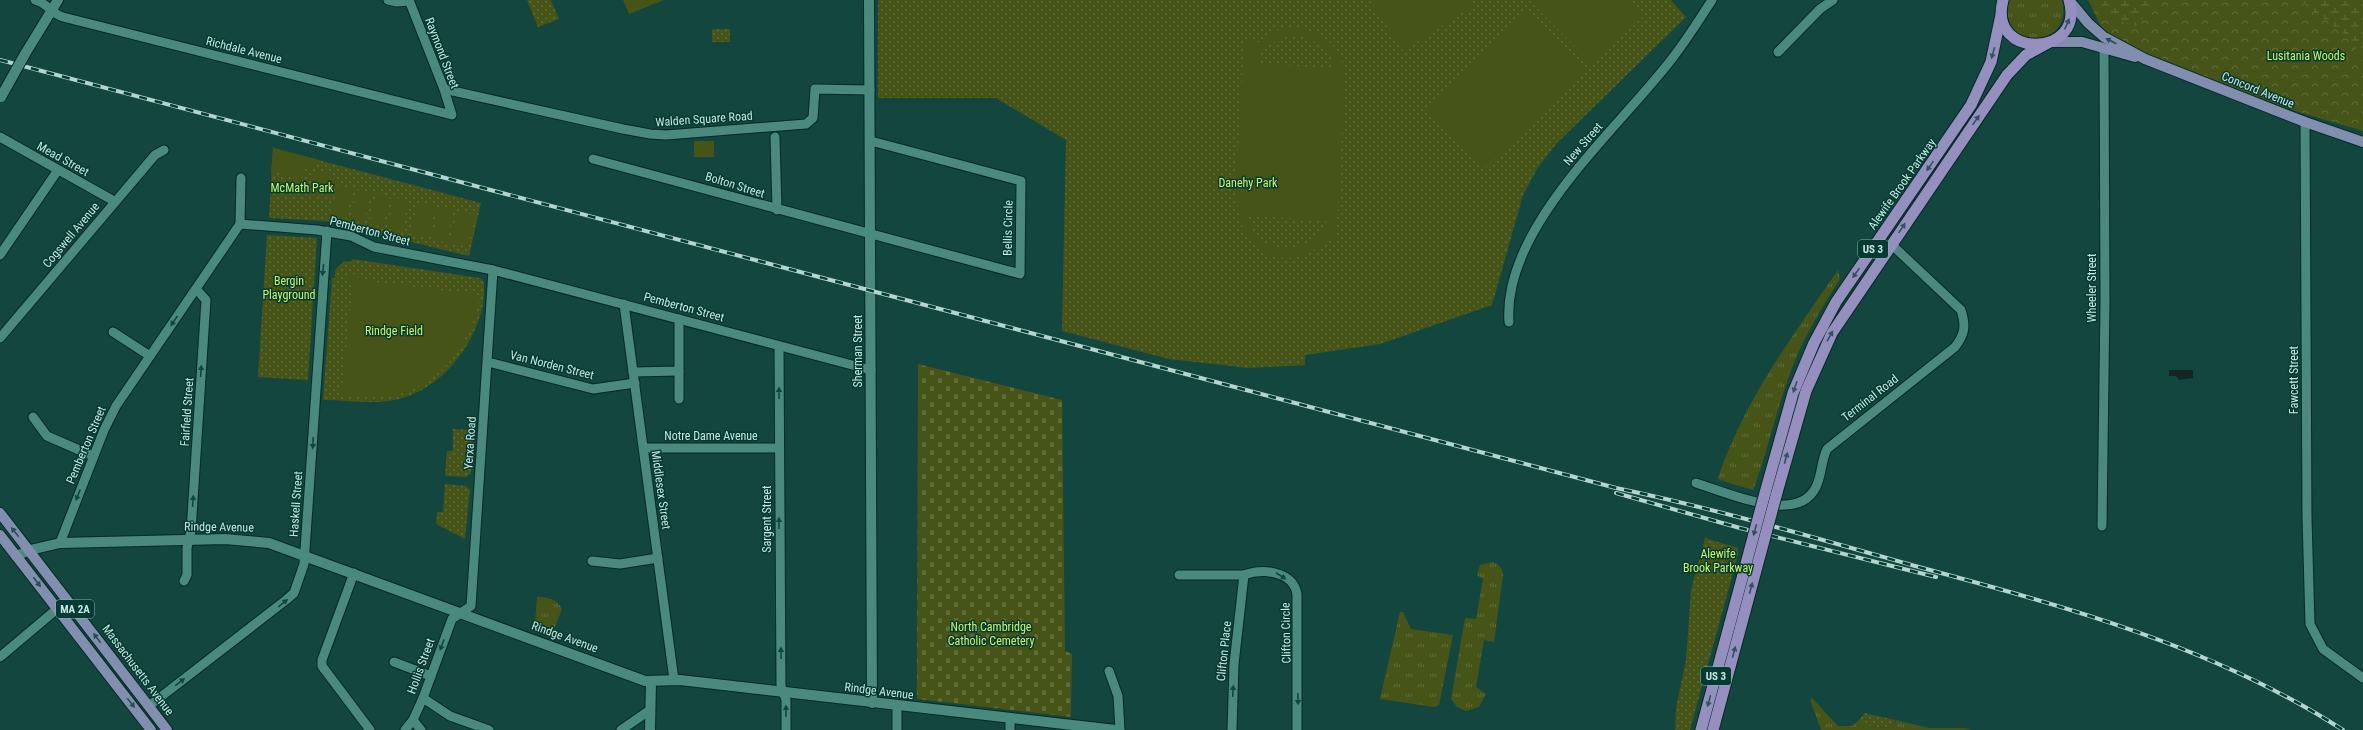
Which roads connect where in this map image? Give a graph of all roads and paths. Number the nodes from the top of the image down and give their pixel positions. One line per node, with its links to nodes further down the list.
1 (36, 0): 11 (street, Richdale Avenue)
2 (58, 0): 11 (street)
3 (388, 0): 4 (street)
4 (409, 0): 17 (street, Raymond Street)
5 (869, 0): 18 (street, Sherman Street)
6 (1712, 0): 41 (street, New Street)
7 (1832, 0): 15 (street)
8 (1999, 0): 12 (highway, US 3)
9 (2003, 0): 12 (highway, Alewife Brook Parkway)
10 (2069, 0): 13 (highway, US 3, one-way to 10); 16 (main road, Concord Avenue, one-way to 10)
11 (52, 9): 19 (street, bridge); 20 (street, Richdale Avenue)
12 (2001, 13): 13 (highway); 57 (highway, Alewife Brook Parkway / US 3, one-way to 57)
13 (2049, 43): 14 (main road, Concord Avenue); 35 (highway, Alewife Brook Parkway / US 3, one-way to 13)
14 (2104, 49): 16 (main road, Concord Avenue); 59 (street, Wheeler Street)
15 (1778, 52)
16 (2145, 59): 21 (main road, Concord Avenue)
17 (444, 89): 18 (street, Walden Square Road); 20 (street, Raymond Street)
18 (870, 90): 24 (street, Sherman Street)
19 (1, 98)
20 (452, 115)
21 (2305, 122): 25 (main road, Concord Avenue); 81 (street, Fawcett Street)
22 (0, 137): 28 (street, Mead Street)
23 (775, 137): 31 (street)
24 (871, 141): 34 (street, Sherman Street); 34 (street, Bellis Circle)
25 (2363, 142)
26 (164, 150): 30 (street, Cogswell Avenue)
27 (593, 159): 31 (street, Bolton Street)
28 (58, 170): 30 (street, Mead Street); 36 (street)
29 (241, 178): 32 (street)
30 (114, 201): 43 (street, Cogswell Avenue)
31 (777, 210): 34 (street, Bolton Street)
32 (240, 224): 33 (street, Pemberton Street); 38 (street, Pemberton Street)
33 (327, 231): 37 (street, Pemberton Street); 64 (street, Haskell Street, one-way to 64)
34 (869, 232): 47 (street, Sherman Street)
35 (1891, 244): 56 (street, Terminal Road); 57 (highway, Alewife Brook Parkway / US 3, one-way to 35)
36 (0, 255)
37 (493, 270): 39 (street, Pemberton Street); 46 (street, Yerxa Road)
38 (196, 289): 45 (street, Pemberton Street, one-way to 45); 61 (street, Fairfield Street, one-way to 38)
39 (624, 304): 40 (street, Pemberton Street); 49 (street, Middlesex Street)
40 (679, 319): 44 (street, Pemberton Street); 48 (street)
41 (1509, 322)
42 (113, 332): 45 (street)
43 (0, 338)
44 (779, 346): 47 (street, Pemberton Street); 54 (street, Sargent Street, one-way to 44)
45 (150, 356): 55 (street, Pemberton Street)
46 (488, 362): 50 (street, Van Norden Street); 73 (street, Yerxa Road)
47 (871, 370): 86 (street, Sherman Street)
48 (679, 371): 49 (street); 51 (street)
49 (633, 372): 50 (street, Middlesex Street)
50 (635, 383): 53 (street, Middlesex Street)
51 (678, 399)
52 (33, 417): 55 (street)
53 (644, 448): 54 (street, Notre Dame Avenue); 66 (street, Middlesex Street)
54 (779, 448): 84 (street, Sargent Street, one-way to 54)
55 (93, 456): 62 (street, Pemberton Street, one-way to 62)
56 (1696, 483)
57 (1771, 494): 74 (highway, Alewife Brook Parkway / US 3, bridge)
58 (0, 513): 63 (main road, Massachusetts Avenue / MA 2A, one-way to 58)
59 (2102, 526)
60 (0, 535): 65 (main road, MA 2A)
61 (189, 540): 62 (street, Rindge Avenue); 64 (street, Rindge Avenue); 71 (street, Fairfield Street)
62 (60, 543): 63 (street, Rindge Avenue)
63 (30, 550): 65 (street, Rindge Avenue); 77 (main road, Massachusetts Avenue / MA 2A, one-way to 63)
64 (305, 555): 68 (street, Rindge Avenue); 87 (street, Haskell Street, one-way to 64)
65 (16, 556): 72 (main road, MA 2A, one-way to 72)
66 (658, 558): 67 (street); 82 (street, Middlesex Street)
67 (592, 561)
68 (354, 573): 73 (street, Rindge Avenue); 94 (street)
69 (1244, 575): 70 (street, Clifton Circle); 105 (street, Clifton Place, one-way to 69); 106 (street, Clifton Circle, one-way to 106)
70 (1179, 576)
71 (184, 580)
72 (57, 609): 75 (street); 80 (main road, MA 2A)
73 (461, 613): 79 (street, Hollis Street, one-way to 79); 83 (street, Rindge Avenue)
74 (1736, 624): 107 (highway, Alewife Brook Parkway / US 3, one-way to 107); 108 (highway, Alewife Brook Parkway / US 3, one-way to 74)
75 (0, 657)
76 (394, 662): 79 (street)
77 (121, 669): 80 (main road); 87 (main road, Massachusetts Avenue / MA 2A)
78 (1109, 671): 104 (street)
79 (431, 676): 85 (street, Hollis Street)
80 (110, 677): 92 (main road, MA 2A, one-way to 92)
81 (2363, 678)
82 (674, 680): 83 (street, Rindge Avenue); 84 (street, Rindge Avenue)
83 (651, 682): 89 (street)
84 (783, 692): 86 (street, Rindge Avenue); 100 (street, Sargent Street, one-way to 84)
85 (423, 698): 91 (street, Hollis Street); 97 (street)
86 (872, 703): 88 (street, Rindge Avenue)
87 (149, 706): 93 (main road, Massachusetts Avenue / MA 2A)
88 (897, 706): 90 (street, Rindge Avenue); 101 (street)
89 (650, 710): 98 (street); 99 (street)
90 (1010, 719): 102 (street); 103 (street, Rindge Avenue)
91 (413, 720): 95 (street, Hollis Street); 96 (street)
92 (151, 730)
93 (167, 730)
94 (370, 730)
95 (405, 730)
96 (421, 730)
97 (489, 730)
98 (621, 730)
99 (650, 730)
100 (786, 730)
101 (897, 730)
102 (1010, 730)
103 (1116, 730)
104 (1120, 730)
105 (1232, 730)
106 (1297, 730)
107 (1701, 730)
108 (1713, 730)

